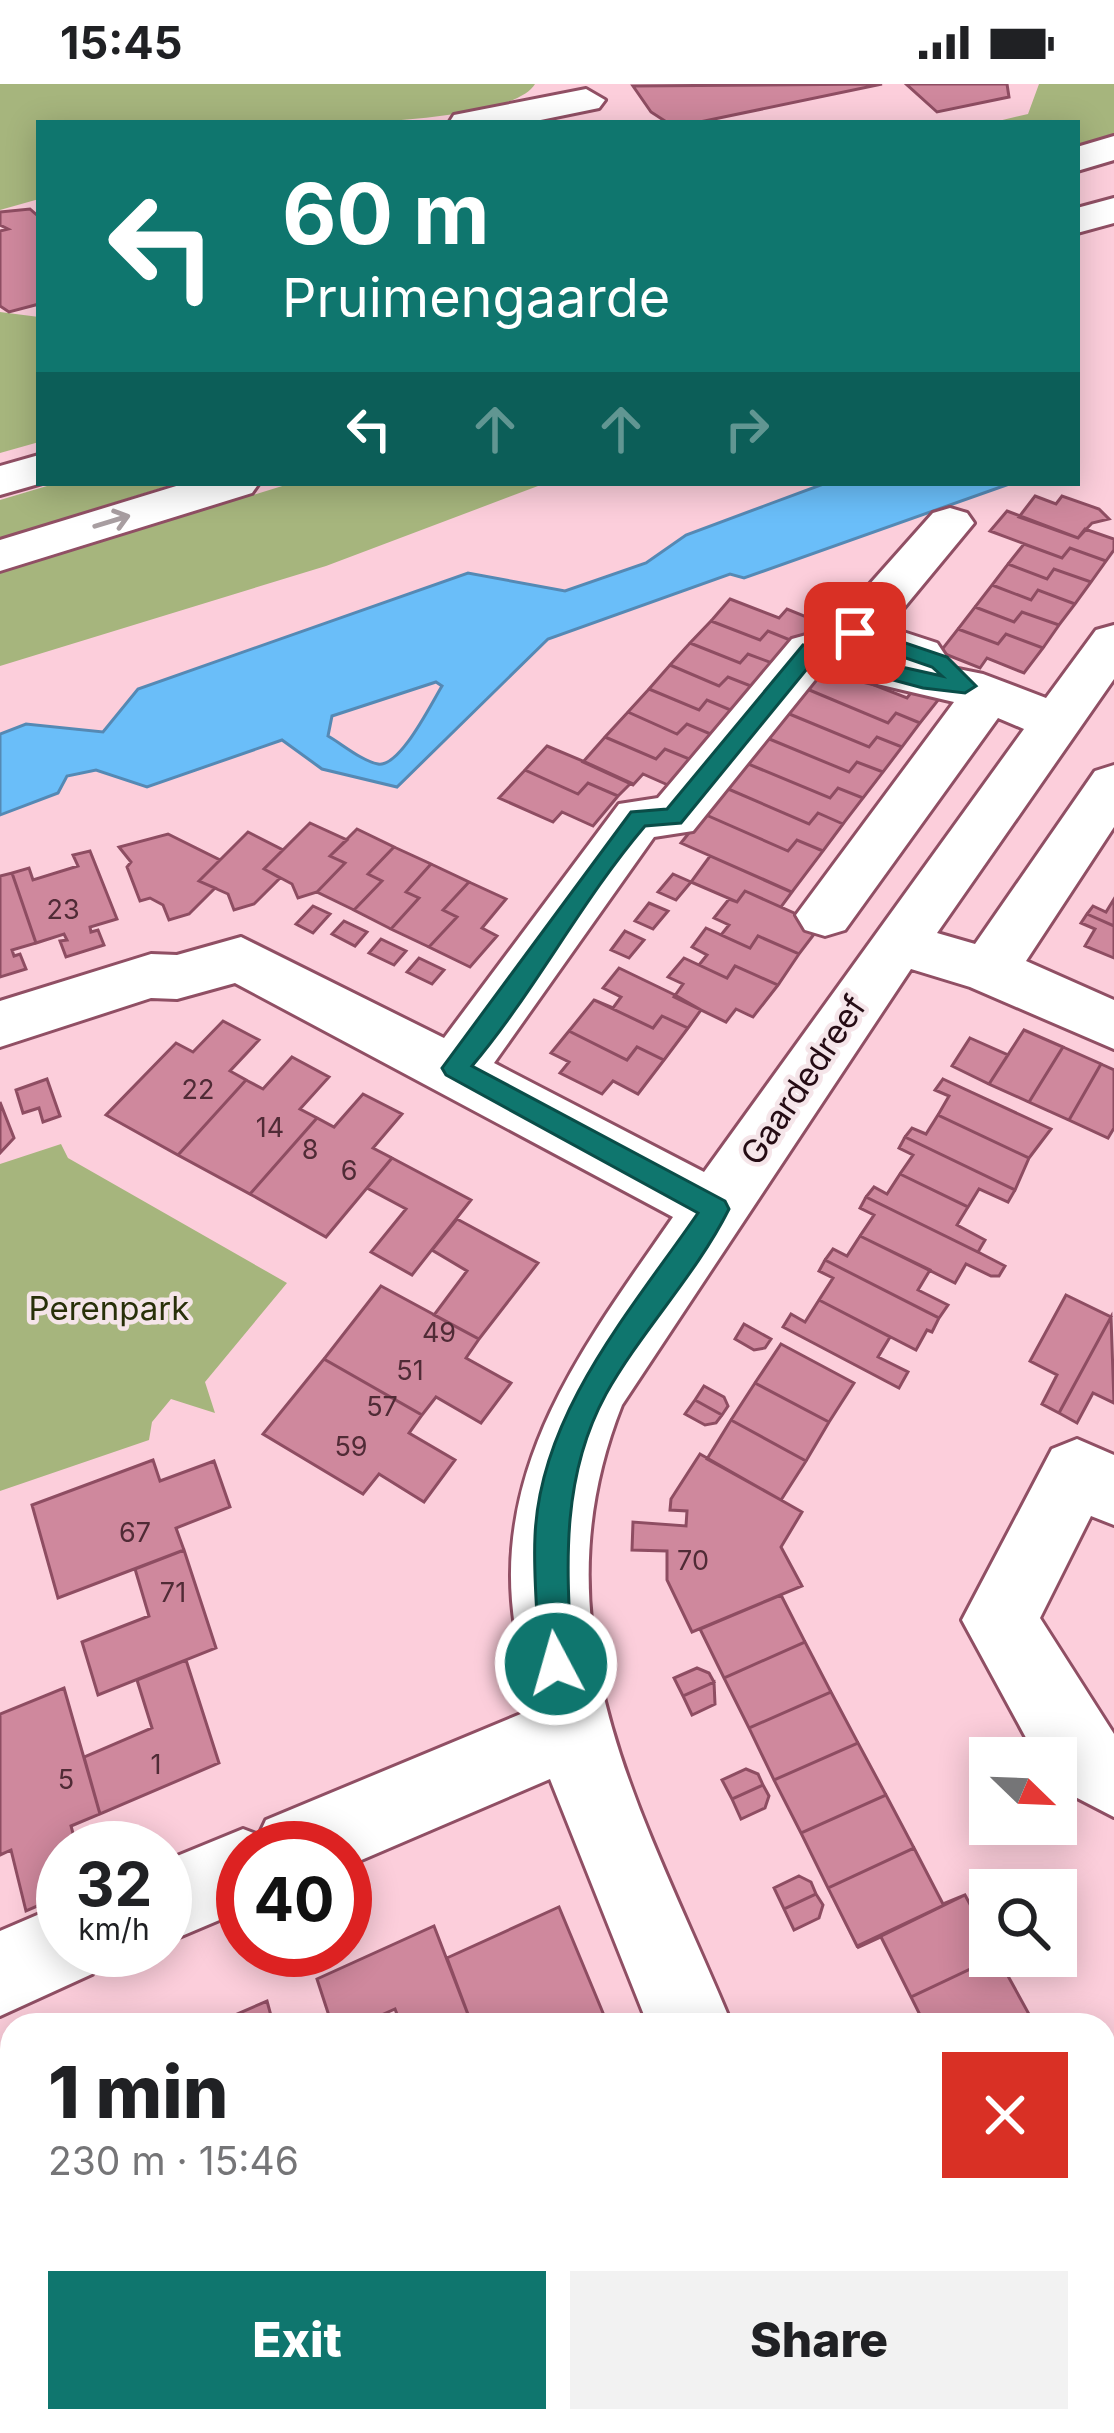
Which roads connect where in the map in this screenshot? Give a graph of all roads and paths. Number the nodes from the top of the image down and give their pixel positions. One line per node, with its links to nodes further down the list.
1 (588, 102): 2 (street)
2 (486, 120)
3 (1114, 148): 4 (street)
4 (1080, 158)
5 (1114, 210): 6 (street)
6 (1080, 220)
7 (36, 470): 8 (street)
8 (0, 481)
9 (225, 486): 11 (street, one-way to 9)
10 (950, 523): 13 (street)
11 (0, 556)
12 (1114, 642): 14 (street, Gaardedreef)
13 (976, 690): 14 (street); 16 (street); 21 (street)
14 (1058, 722): 17 (street, Gaardedreef)
15 (1114, 784): 18 (street)
16 (825, 915)
17 (897, 944): 18 (street); 22 (street, Gaardedreef)
18 (989, 970): 20 (street)
19 (0, 1024): 21 (street)
20 (1114, 1027)
21 (454, 1068): 22 (street)
22 (716, 1209): 24 (street, Gaardedreef)
23 (1114, 1492): 25 (street)
24 (570, 1732): 26 (street); 29 (street, Gaardedreef)
25 (1114, 1778)
26 (357, 1821)
27 (36, 1957): 28 (street)
28 (0, 1974)
29 (685, 2013)

